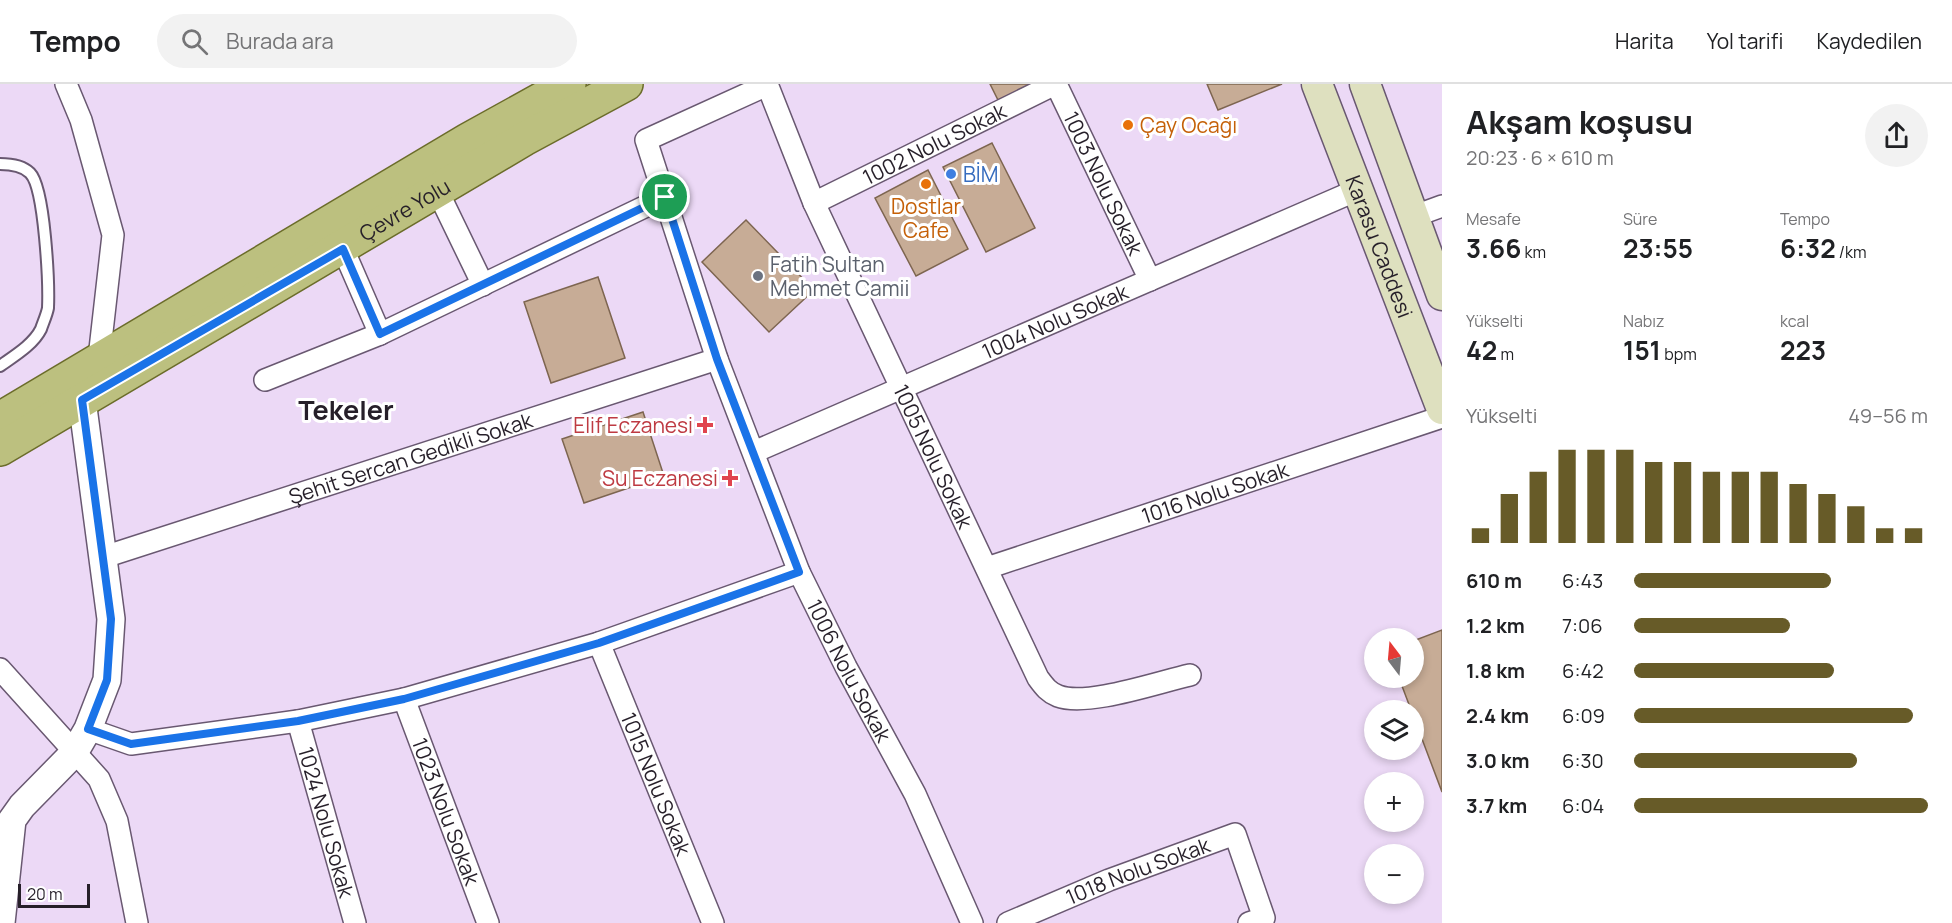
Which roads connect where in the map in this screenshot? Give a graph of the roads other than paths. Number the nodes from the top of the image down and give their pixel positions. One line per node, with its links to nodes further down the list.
1 (66, 84): 20 (street)
2 (569, 84): 20 (main road, Çevre Yolu)
3 (626, 84): 9 (main road, Çevre Yolu)
4 (1055, 84): 12 (street, 1002 Nolu Sokak); 16 (street, 1003 Nolu Sokak)
5 (1317, 84): 10 (main road, Karasu Caddesi)
6 (1365, 84): 14 (main road, Karasu Caddesi)
7 (767, 85): 11 (street, 1006 Nolu Sokak); 12 (street, 1005 Nolu Sokak)
8 (0, 164): 22 (lane)
9 (437, 190): 15 (main road, Çevre Yolu); 17 (street)
10 (1357, 190): 16 (street, 1004 Nolu Sokak); 26 (main road, Karasu Caddesi)
11 (665, 197): 17 (street); 21 (street, 1006 Nolu Sokak)
12 (814, 203): 24 (street, 1005 Nolu Sokak)
13 (1442, 206): 14 (street)
14 (1413, 217): 18 (main road, Karasu Caddesi)
15 (343, 249): 19 (street); 25 (main road, Çevre Yolu)
16 (1150, 280): 24 (street, 1004 Nolu Sokak)
17 (483, 285): 19 (street)
18 (1442, 295)
19 (380, 334): 23 (street)
20 (99, 358): 25 (street); 28 (main road, Çevre Yolu)
21 (717, 359): 30 (street, 1006 Nolu Sokak); 31 (street, Şehit Sercan Gedikli Sokak)
22 (0, 366)
23 (265, 380)
24 (903, 388): 30 (street, 1004 Nolu Sokak); 32 (street, 1005 Nolu Sokak)
25 (82, 400): 29 (main road, Çevre Yolu); 31 (street)
26 (1442, 409)
27 (1442, 417): 32 (street, 1016 Nolu Sokak)
28 (0, 419)
29 (0, 449)
30 (754, 452): 33 (street, 1006 Nolu Sokak)
31 (104, 557): 39 (street)
32 (987, 568): 36 (street, 1005 Nolu Sokak)
33 (799, 572): 34 (street); 48 (street, 1006 Nolu Sokak)
34 (599, 643): 37 (street); 47 (street, 1015 Nolu Sokak)
35 (0, 669): 40 (street)
36 (1190, 675)
37 (404, 699): 38 (street); 46 (street, 1023 Nolu Sokak)
38 (298, 721): 39 (street); 45 (street, 1024 Nolu Sokak)
39 (88, 729): 40 (street)
40 (74, 753): 41 (street); 44 (street)
41 (6, 821): 43 (street)
42 (1257, 920): 49 (street, 1018 Nolu Sokak)
43 (1, 923)
44 (136, 923)
45 (355, 923)
46 (488, 923)
47 (713, 923)
48 (972, 923)
49 (1008, 923)

